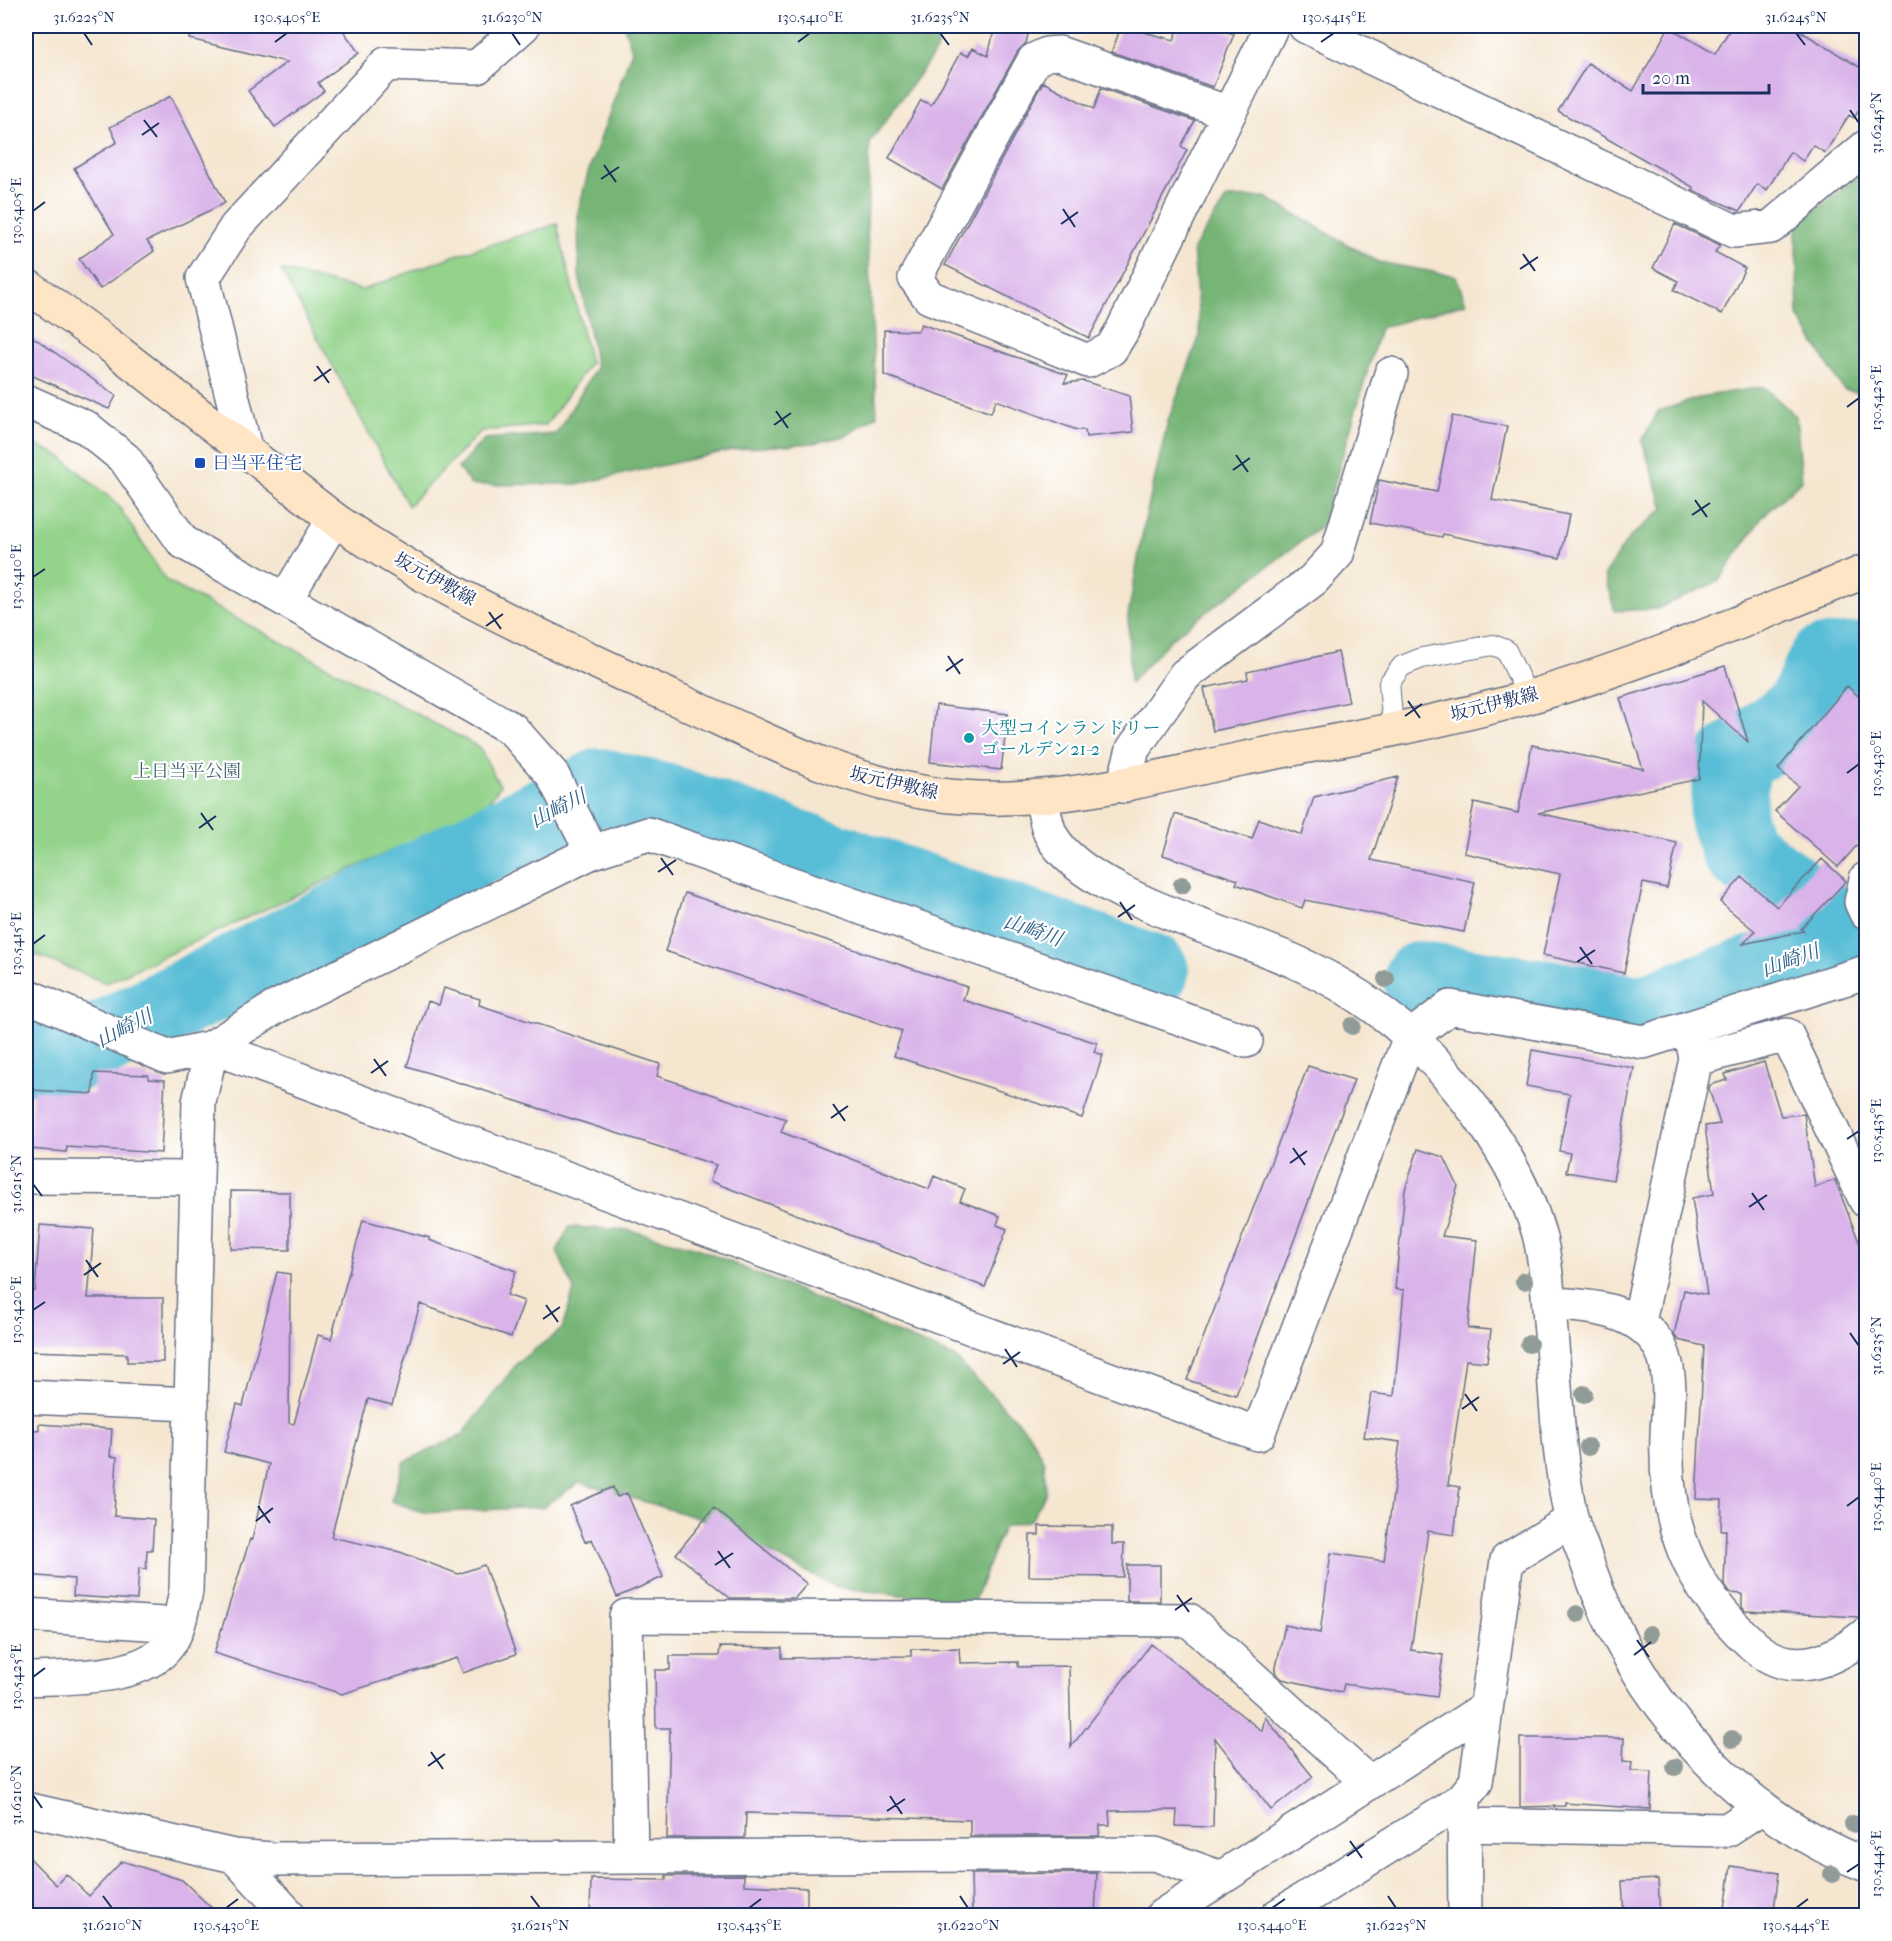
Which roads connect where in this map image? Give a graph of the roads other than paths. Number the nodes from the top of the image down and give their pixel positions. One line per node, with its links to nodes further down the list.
1 (523, 26): 9 (street)
2 (1272, 26): 4 (street)
3 (1305, 26): 5 (street)
4 (1229, 113): 4 (street)
5 (1866, 147)
6 (26, 285): 9 (main road, 坂元伊敷線)
7 (1391, 374): 15 (street)
8 (26, 401): 12 (street)
9 (246, 452): 10 (main road, 坂元伊敷線)
10 (334, 519): 12 (street); 16 (main road, 坂元伊敷線)
11 (1866, 571): 13 (main road, 坂元伊敷線)
12 (285, 600): 17 (street)
13 (1528, 697): 14 (main road, 坂元伊敷線); 14 (lane)
14 (1393, 728): 15 (main road, 坂元伊敷線)
15 (1123, 786): 16 (main road, 坂元伊敷線)
16 (1041, 798): 22 (street)
17 (592, 852): 23 (street); 25 (street)
18 (1866, 879): 19 (street)
19 (1866, 913)
20 (1866, 972): 24 (street)
21 (26, 995): 25 (street)
22 (1410, 1038): 24 (street); 25 (street); 29 (street)
23 (1246, 1041)
24 (1693, 1044): 28 (street); 30 (street)
25 (212, 1047): 27 (street)
26 (26, 1177): 27 (street)
27 (197, 1178): 32 (street)
28 (1866, 1201)
29 (1549, 1304): 30 (street); 33 (street)
30 (1640, 1322): 36 (street)
31 (26, 1397): 32 (street)
32 (192, 1404): 35 (street)
33 (1572, 1520): 38 (street); 40 (street)
34 (26, 1615): 35 (street)
35 (178, 1625): 37 (street)
36 (1866, 1634)
37 (26, 1679)
38 (1484, 1709): 39 (street); 42 (street)
39 (1369, 1783): 43 (street); 46 (street)
40 (1762, 1807): 42 (street); 45 (street)
41 (26, 1809): 44 (street)
42 (1464, 1811): 49 (street); 50 (street)
43 (631, 1855): 44 (street); 46 (street)
44 (234, 1856): 47 (street)
45 (1866, 1865)
46 (1221, 1878): 48 (street)
47 (290, 1916)
48 (1162, 1916)
49 (1277, 1916)
50 (1465, 1916)

